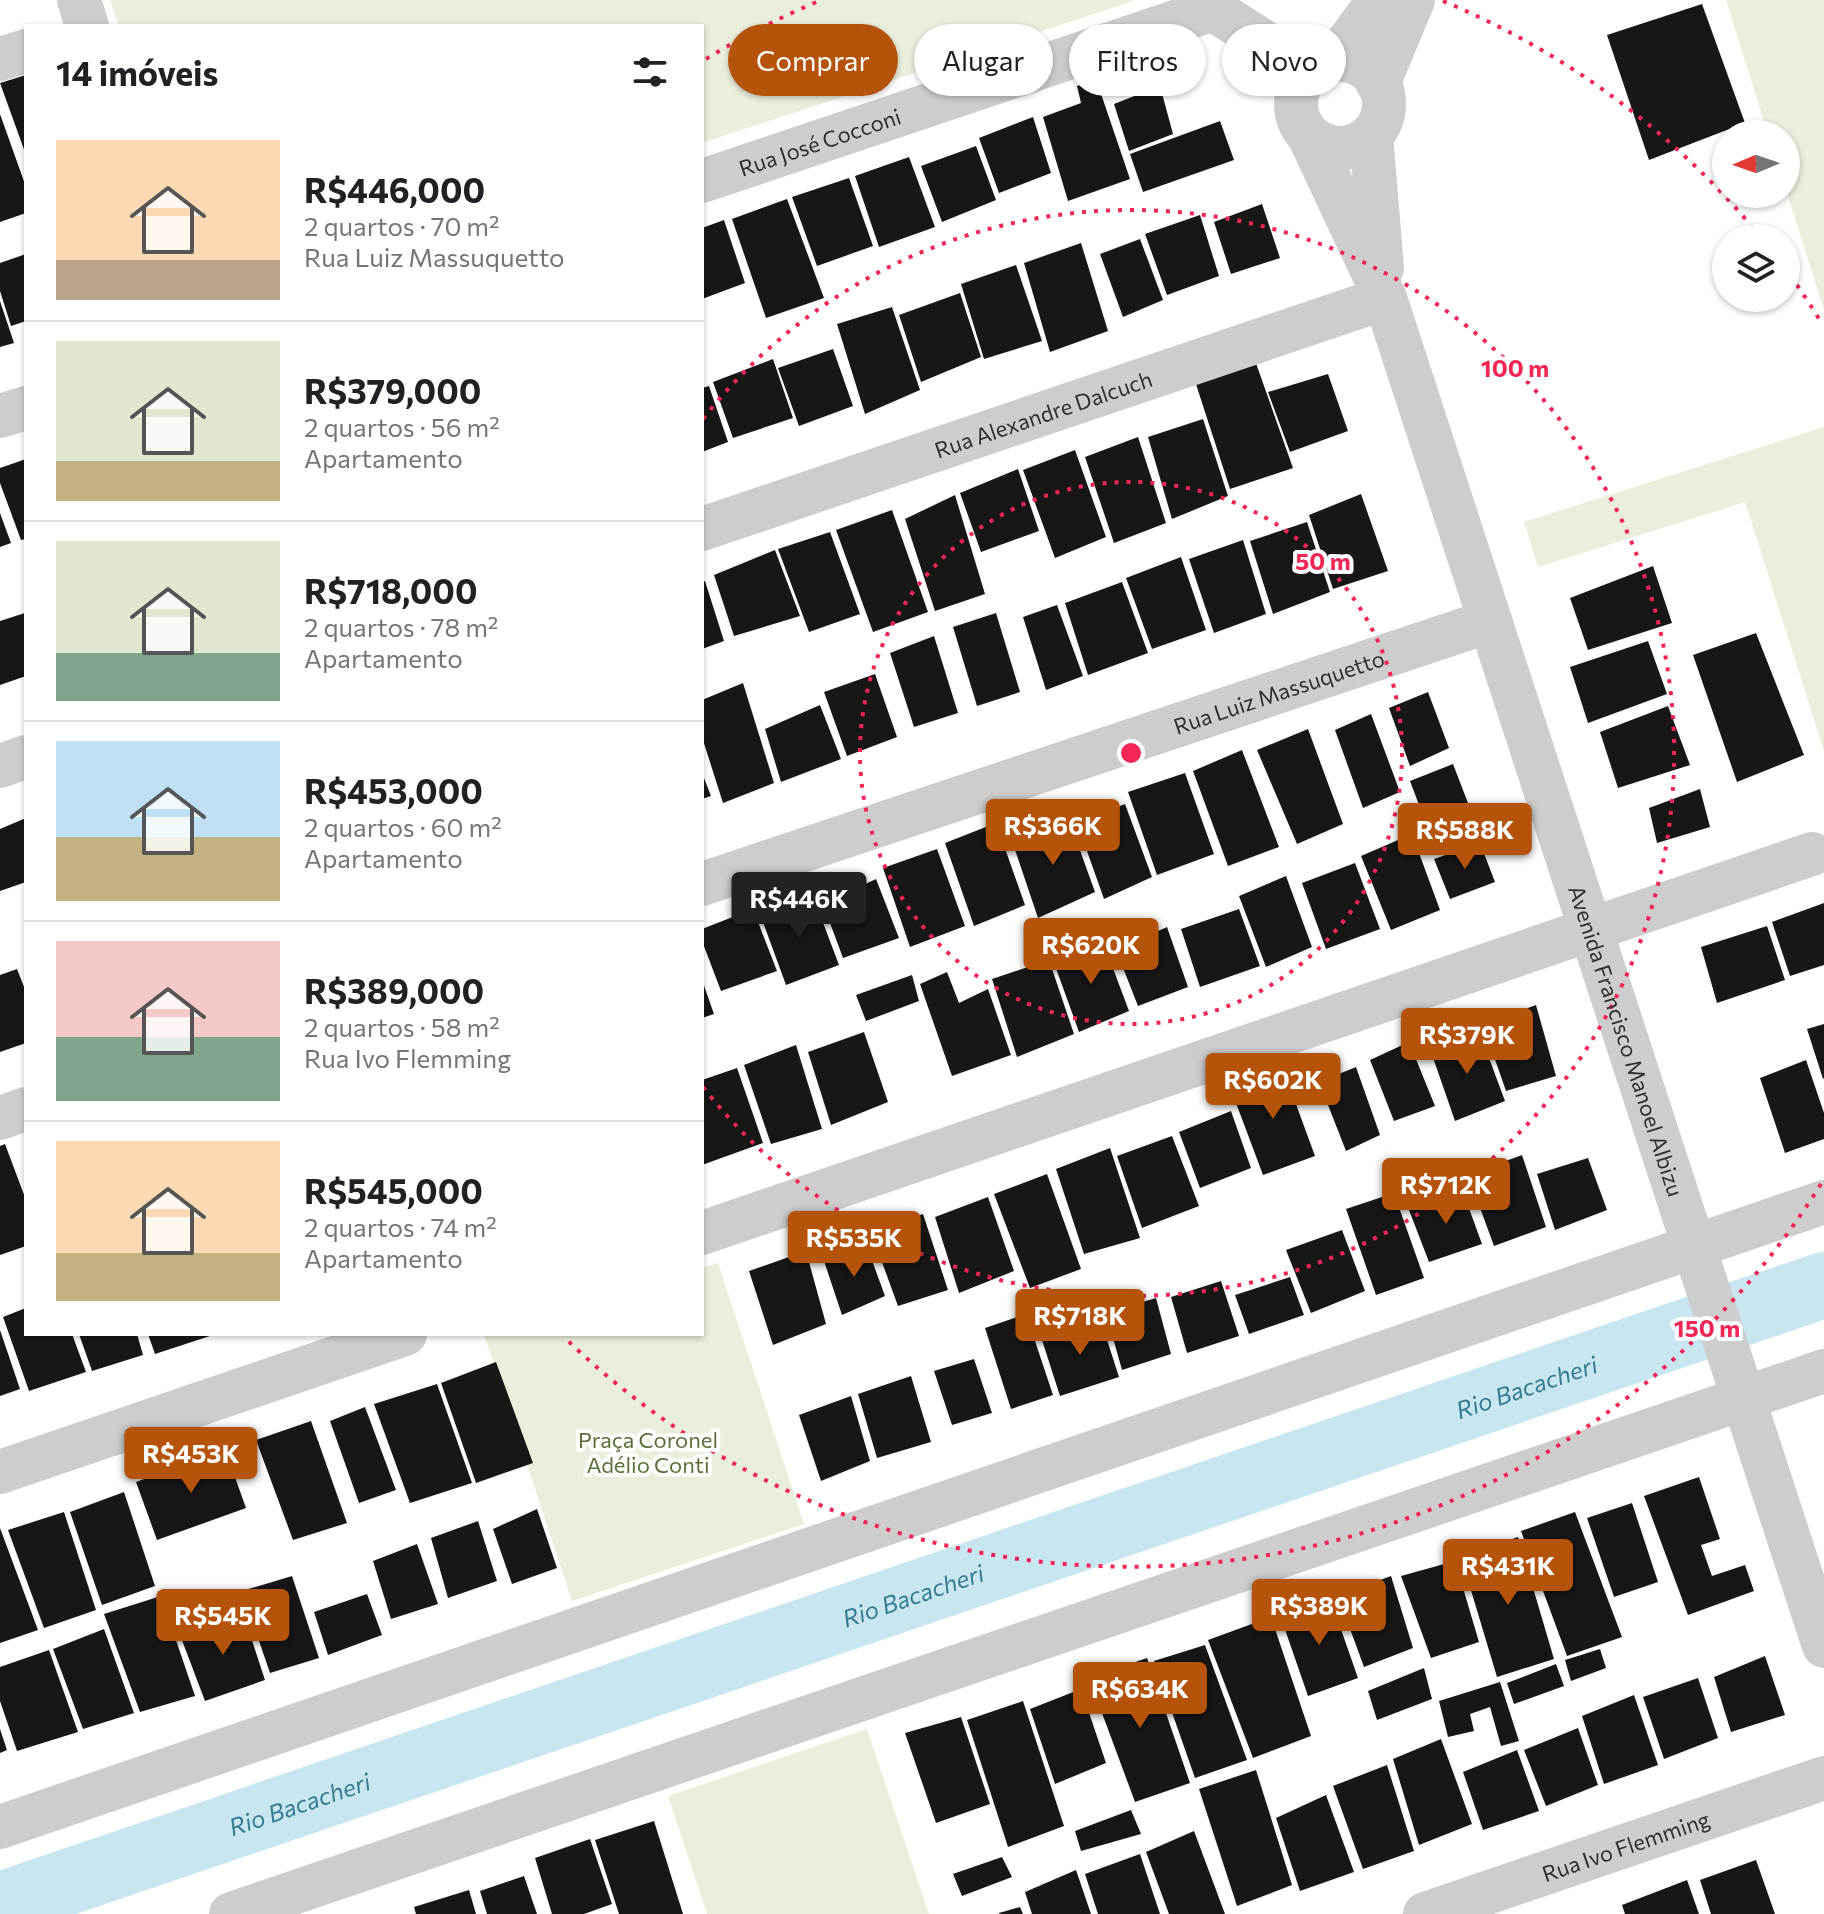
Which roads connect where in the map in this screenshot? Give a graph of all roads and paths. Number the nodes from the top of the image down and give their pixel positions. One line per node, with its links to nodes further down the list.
1 (79, 0): 5 (street)
2 (1379, 0): 7 (street)
3 (1413, 0): 11 (street)
4 (1204, 5): 6 (street); 13 (street, Avenida Francisco Manoel Albizu); 15 (street, Rua José Cocconi)
5 (86, 24)
6 (1235, 24)
7 (1346, 39)
8 (24, 52): 9 (street)
9 (0, 59)
10 (1346, 61): 11 (street)
11 (1378, 84): 14 (street)
12 (1297, 96): 13 (street)
13 (1303, 126): 14 (street); 16 (street, Avenida Francisco Manoel Albizu)
14 (1371, 135): 16 (street, Avenida Francisco Manoel Albizu)
15 (704, 180)
16 (1385, 298): 19 (street, Rua Alexandre Dalcuch); 20 (street, Avenida Francisco Manoel Albizu)
17 (24, 409): 18 (street)
18 (0, 416)
19 (704, 528)
20 (1490, 621): 24 (street, Rua Luiz Massuquetto); 25 (street, Avenida Francisco Manoel Albizu)
21 (24, 758): 22 (street)
22 (0, 766)
23 (1812, 854): 25 (street)
24 (704, 883)
25 (1590, 930): 29 (street); 30 (street, Avenida Francisco Manoel Albizu)
26 (24, 1110): 27 (street)
27 (0, 1118)
28 (1824, 1202): 30 (street)
29 (704, 1232)
30 (1697, 1257): 33 (street, Avenida Francisco Manoel Albizu); 37 (street)
31 (399, 1336): 34 (street)
32 (1824, 1371): 33 (street)
33 (1738, 1382): 35 (street, Avenida Francisco Manoel Albizu); 38 (street)
34 (0, 1472)
35 (1824, 1646)
36 (1824, 1778): 39 (street, Rua Ivo Flemming)
37 (0, 1827)
38 (231, 1914)
39 (1425, 1914)

